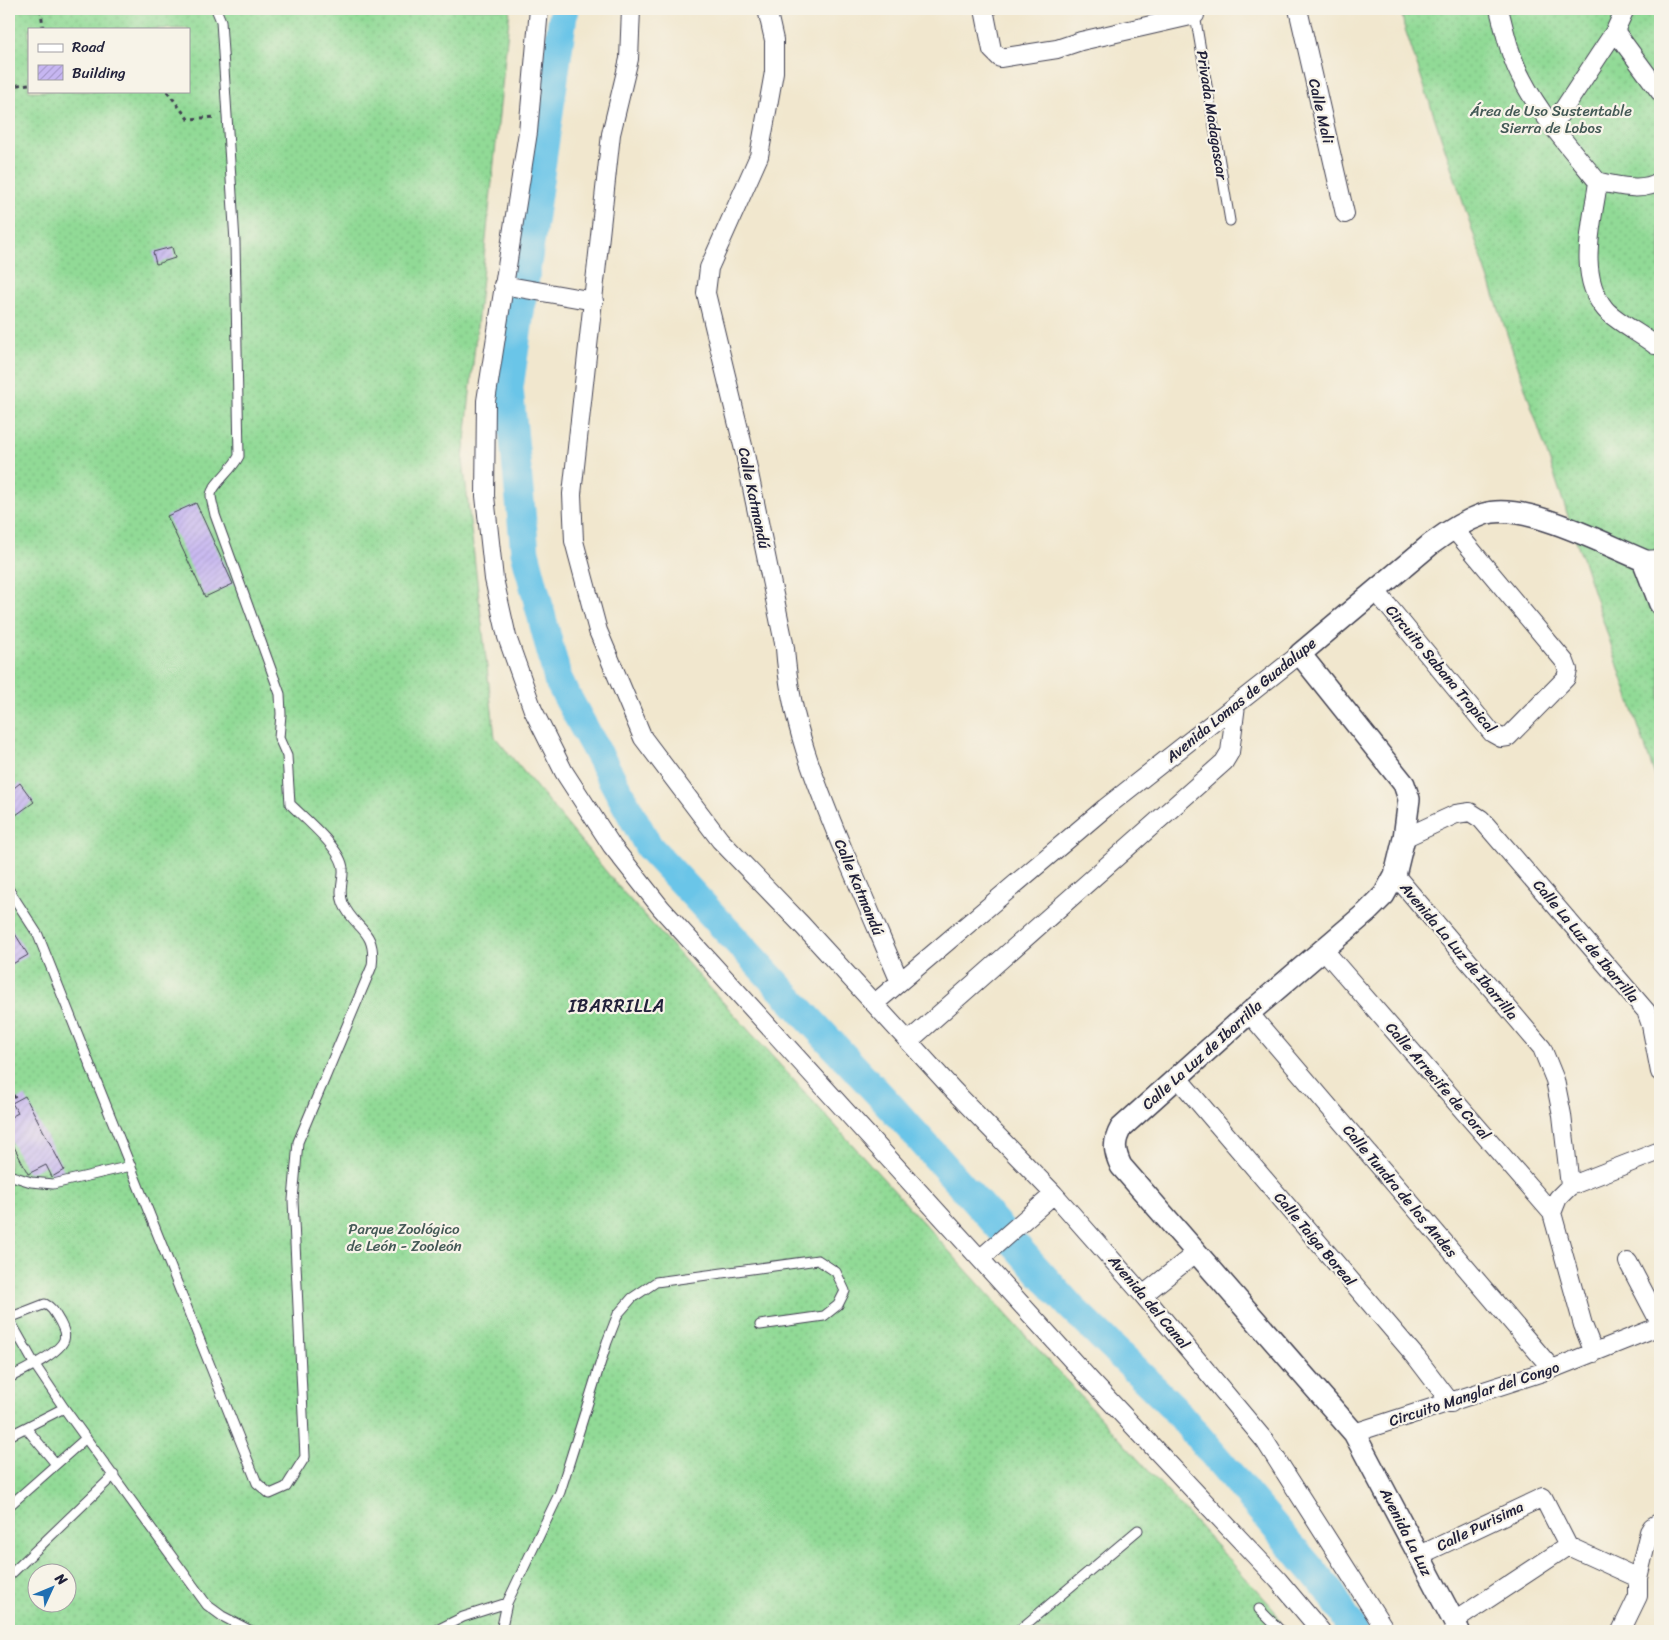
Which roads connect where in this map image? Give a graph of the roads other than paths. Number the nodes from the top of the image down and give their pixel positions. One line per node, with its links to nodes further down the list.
1 (216, 9): 37 (lane)
2 (539, 9): 17 (street)
3 (631, 9): 18 (street, Avenida del Canal)
4 (766, 9): 30 (street, Calle Katmandú)
5 (984, 9): 9 (street)
6 (1298, 9): 15 (street, Calle Mali)
7 (1499, 9): 12 (street)
8 (1625, 9): 10 (street)
9 (1194, 12): 16 (lane, Privada Madagascar)
10 (1615, 32): 11 (street); 12 (street)
11 (1660, 92)
12 (1552, 125): 14 (street)
13 (1660, 181): 14 (street)
14 (1598, 182): 19 (street)
15 (1345, 214)
16 (1230, 221)
17 (503, 285): 18 (street); 43 (street)
18 (586, 300): 31 (street, Avenida del Canal)
19 (1655, 345)
20 (1453, 528): 21 (street, Avenida Lomas de Guadalupe); 22 (street, Avenida Lomas de Guadalupe); 22 (street, Circuito Sabana Tropical)
21 (1652, 560): 23 (street)
22 (1375, 590): 24 (street, Avenida Lomas de Guadalupe)
23 (1660, 604)
24 (1300, 654): 25 (street, Avenida Lomas de Guadalupe); 26 (street, Avenida La Luz de Ibarrilla)
25 (1236, 705): 30 (street, Avenida Lomas de Guadalupe); 33 (street)
26 (1404, 838): 27 (street, Avenida La Luz de Ibarrilla); 34 (street, Calle La Luz de Ibarrilla)
27 (1395, 875): 29 (street, Calle La Luz de Ibarrilla); 39 (street, Avenida La Luz de Ibarrilla)
28 (9, 890): 37 (lane)
29 (1323, 949): 32 (street, Calle La Luz de Ibarrilla); 41 (street, Calle Arrecife de Coral)
30 (900, 982): 31 (street, Avenida Lomas de Guadalupe)
31 (875, 1003): 33 (street, Avenida del Canal)
32 (1249, 1013): 35 (street, Calle La Luz de Ibarrilla); 51 (street, Calle Tundra de los Andes)
33 (909, 1041): 40 (street, Avenida del Canal)
34 (1660, 1072)
35 (1177, 1077): 42 (street, Calle La Luz de Ibarrilla); 53 (street, Calle Taiga Boreal)
36 (1660, 1151): 39 (street)
37 (131, 1166): 38 (lane)
38 (9, 1174)
39 (1570, 1186): 41 (street)
40 (1054, 1194): 43 (street); 45 (street, Avenida del Canal)
41 (1552, 1213): 49 (street)
42 (1196, 1253): 45 (street); 56 (street, Calle La Luz de Ibarrilla)
43 (986, 1254): 76 (street)
44 (1628, 1262): 48 (street)
45 (1144, 1295): 77 (street, Avenida del Canal)
46 (9, 1318): 50 (lane); 50 (lane)
47 (760, 1324): 68 (lane)
48 (1660, 1325): 49 (street, Circuito Manglar del Congo)
49 (1594, 1353): 51 (street, Circuito Manglar del Congo)
50 (35, 1364): 52 (lane); 54 (lane)
51 (1552, 1369): 53 (street, Circuito Manglar del Congo)
52 (9, 1378)
53 (1451, 1403): 56 (street, Circuito Manglar del Congo)
54 (64, 1408): 55 (lane); 58 (lane)
55 (26, 1428): 57 (lane); 59 (lane)
56 (1354, 1433): 65 (street, Avenida La Luz)
57 (9, 1436)
58 (86, 1438): 59 (lane); 60 (lane)
59 (56, 1464): 61 (lane)
60 (114, 1475): 66 (lane); 71 (lane)
61 (9, 1506)
62 (1660, 1522): 67 (street)
63 (1138, 1530): 74 (lane)
64 (1568, 1546): 65 (street, Calle Purisima); 67 (street); 70 (street)
65 (1418, 1556): 70 (street, Avenida La Luz)
66 (9, 1576)
67 (1638, 1578): 78 (street)
68 (507, 1603): 72 (lane); 73 (lane)
69 (1260, 1609): 75 (lane)
70 (1456, 1626)
71 (251, 1631)
72 (435, 1631)
73 (501, 1631)
74 (1018, 1631)
75 (1281, 1631)
76 (1321, 1631)
77 (1386, 1631)
78 (1621, 1631)

